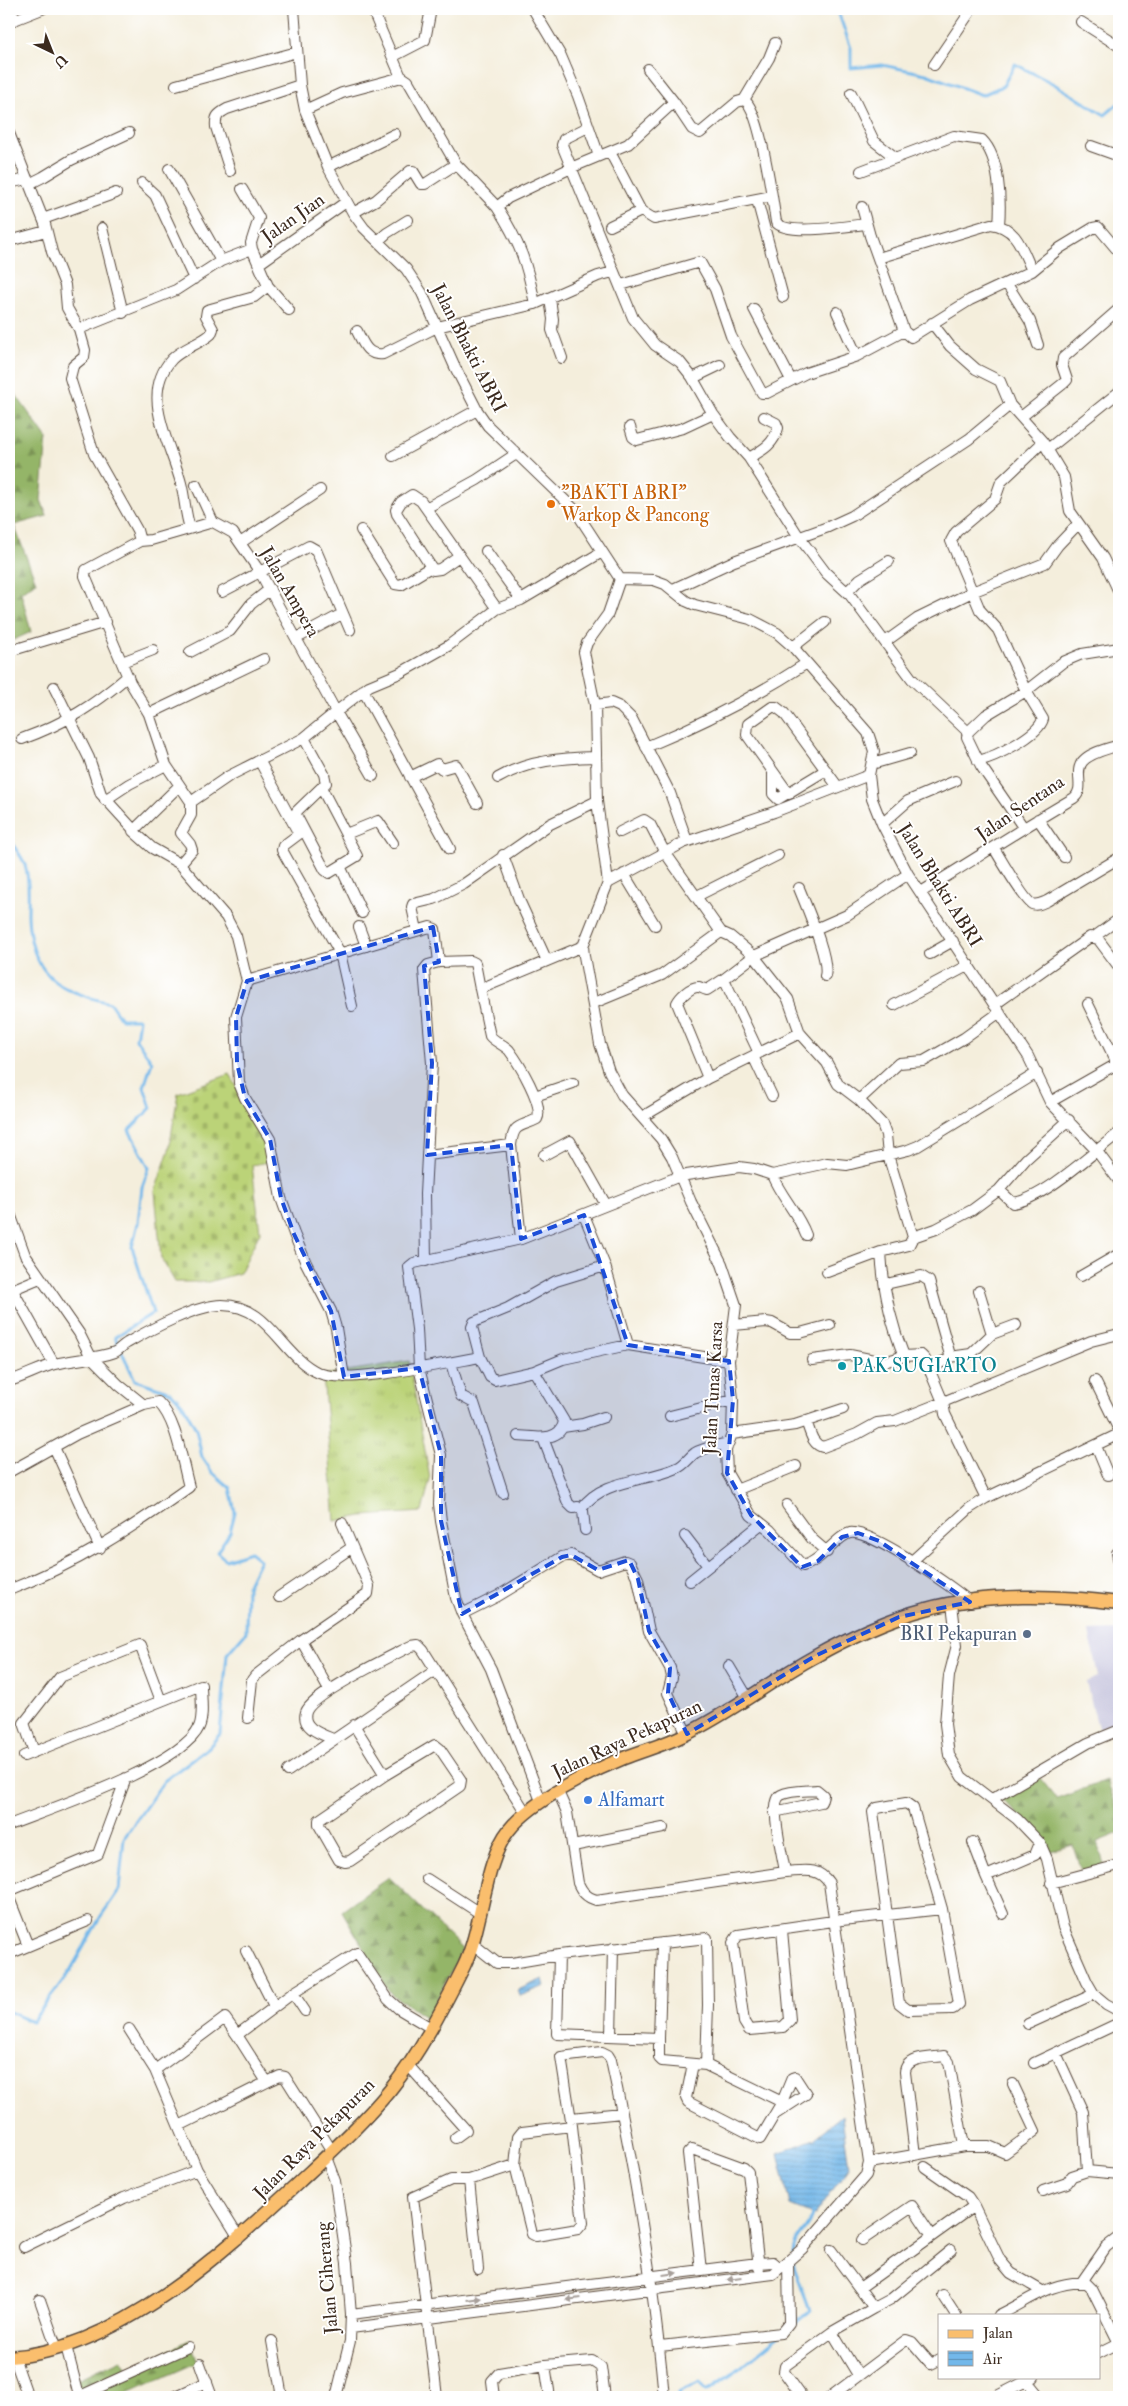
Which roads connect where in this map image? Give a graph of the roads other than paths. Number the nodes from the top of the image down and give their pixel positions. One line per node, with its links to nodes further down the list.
1 (9, 9): 8 (street)
2 (42, 9): 8 (street)
3 (294, 9): 12 (street, Jalan Bhakti ABRI)
4 (372, 9): 13 (street)
5 (431, 9): 13 (street)
6 (533, 9): 23 (street)
7 (972, 9): 14 (street)
8 (12, 20)
9 (1081, 22): 11 (street)
10 (775, 42): 20 (street)
11 (1119, 46)
12 (297, 52): 17 (street); 18 (street, Jalan Bhakti ABRI)
13 (394, 56): 16 (street)
14 (934, 66)
15 (648, 69): 21 (street)
16 (401, 77): 22 (street); 32 (street)
17 (176, 85)
18 (300, 85): 22 (street, Jalan Bhakti ABRI); 36 (street)
19 (851, 93): 31 (street)
20 (744, 100): 21 (street); 43 (street)
21 (674, 102): 28 (street)
22 (305, 110): 33 (street, Jalan Bhakti ABRI)
23 (588, 127): 29 (street); 34 (street)
24 (9, 133): 38 (street)
25 (129, 133): 38 (street)
26 (395, 134): 33 (street)
27 (1091, 146): 30 (street)
28 (610, 152): 29 (street); 48 (street)
29 (598, 156): 34 (street)
30 (1119, 156)
31 (896, 158): 37 (street); 53 (street)
32 (456, 164): 46 (street); 49 (street)
33 (328, 167): 45 (street, Jalan Bhakti ABRI)
34 (573, 167): 46 (street); 65 (street)
35 (169, 169): 62 (street)
36 (230, 171)
37 (861, 171)
38 (28, 182): 39 (street); 50 (street)
39 (9, 183)
40 (142, 183): 66 (street)
41 (242, 189): 59 (street)
42 (116, 193): 50 (street)
43 (772, 196): 44 (street); 52 (street)
44 (757, 200): 48 (street); 70 (street)
45 (346, 202): 49 (street, Jalan Bhakti ABRI); 63 (street, Jalan Jian)
46 (497, 207): 72 (street)
47 (862, 207): 52 (street)
48 (641, 211): 54 (street)
49 (353, 213): 58 (street, Jalan Bhakti ABRI)
50 (43, 219): 56 (street)
51 (408, 220): 58 (street)
52 (866, 224): 61 (street)
53 (999, 225): 61 (street); 64 (street)
54 (610, 226)
55 (102, 228): 77 (street)
56 (46, 231): 57 (street); 80 (street)
57 (9, 241)
58 (378, 241): 79 (street, Jalan Bhakti ABRI)
59 (252, 249): 62 (street); 63 (street)
60 (1119, 252): 64 (street)
61 (878, 258): 81 (street)
62 (221, 261): 66 (street)
63 (260, 263): 69 (street)
64 (1032, 271): 67 (street)
65 (613, 272): 68 (street); 71 (street)
66 (194, 279): 77 (street)
67 (1007, 284): 78 (street); 83 (street)
68 (621, 285): 87 (street); 88 (street)
69 (268, 286): 75 (street); 105 (street)
70 (783, 297)
71 (550, 299): 72 (street); 85 (street)
72 (535, 304): 79 (street)
73 (754, 309): 88 (street)
74 (1119, 309): 94 (street)
75 (289, 310)
76 (837, 312): 84 (street)
77 (123, 313): 80 (street)
78 (932, 323): 81 (street); 90 (street)
79 (437, 327): 82 (street); 91 (street, Jalan Bhakti ABRI)
80 (79, 329): 108 (street)
81 (904, 330): 84 (street)
82 (357, 331)
83 (1038, 345)
84 (857, 356): 88 (street)
85 (562, 358)
86 (720, 366): 87 (street)
87 (693, 378): 92 (street)
88 (791, 380)
89 (1119, 392): 96 (street)
90 (1010, 405): 94 (street); 107 (street)
91 (477, 410): 97 (street, Jalan Bhakti ABRI); 98 (street)
92 (713, 414): 95 (street); 99 (street)
93 (764, 416): 99 (street)
94 (1021, 417): 96 (street)
95 (630, 427)
96 (1045, 445): 104 (street); 121 (street)
97 (516, 454): 102 (street); 111 (street, Jalan Bhakti ABRI)
98 (393, 456)
99 (749, 458): 107 (street)
100 (196, 485): 103 (street)
101 (320, 490): 109 (street)
102 (426, 508): 112 (street); 114 (street)
103 (213, 522): 105 (street); 109 (street, Jalan Ampera)
104 (1078, 524): 121 (street); 122 (street)
105 (190, 528): 108 (street)
106 (361, 530): 114 (street)
107 (799, 537): 117 (street); 120 (street)
108 (140, 541): 126 (street)
109 (240, 543): 115 (street, Jalan Ampera)
110 (486, 551): 123 (street)
111 (602, 552): 116 (street, Jalan Bhakti ABRI); 123 (street)
112 (459, 556): 114 (street); 124 (street)
113 (889, 561): 120 (street)
114 (431, 567)
115 (260, 572): 118 (street, Jalan Ampera); 119 (street); 125 (street)
116 (620, 579): 117 (street, Jalan Bhakti ABRI); 143 (street)
117 (673, 588): 131 (street, Jalan Bhakti ABRI)
118 (270, 589): 129 (street, Jalan Ampera); 135 (street)
119 (222, 592)
120 (846, 592): 130 (street)
121 (972, 592): 130 (street); 142 (street)
122 (1119, 592)
123 (521, 600): 124 (street)
124 (498, 609): 141 (street)
125 (342, 614): 128 (street); 129 (street)
126 (106, 622): 133 (street); 137 (street)
127 (825, 622): 131 (street)
128 (350, 630)
129 (297, 638): 144 (street, Jalan Ampera)
130 (885, 642): 147 (street)
131 (793, 647): 138 (street, Jalan Bhakti ABRI)
132 (1119, 648): 142 (street)
133 (13, 650)
134 (153, 650): 137 (street)
135 (190, 652)
136 (264, 659): 145 (street)
137 (122, 662): 139 (street)
138 (807, 663): 151 (street); 156 (street, Jalan Bhakti ABRI)
139 (128, 676): 145 (street); 146 (street)
140 (54, 687): 146 (street)
141 (363, 690): 144 (street); 161 (street)
142 (1026, 691): 147 (street); 155 (street)
143 (595, 704): 151 (street); 153 (street)
144 (336, 712): 148 (street); 160 (street, Jalan Ampera)
145 (148, 714): 157 (street)
146 (69, 718): 149 (street); 167 (street)
147 (968, 732): 155 (street)
148 (304, 738): 154 (street); 166 (street)
149 (22, 740)
150 (1119, 745): 171 (street, Jalan Sentana)
151 (646, 747): 177 (street)
152 (910, 753): 156 (street)
153 (596, 757): 162 (street); 168 (street)
154 (259, 760): 169 (street); 205 (street)
155 (978, 761): 173 (street)
156 (872, 764): 159 (street, Jalan Bhakti ABRI)
157 (166, 765): 164 (street); 167 (street)
158 (826, 770): 158 (street); 165 (street)
159 (869, 775): 165 (street); 172 (street, Jalan Bhakti ABRI)
160 (373, 776)
161 (410, 777): 170 (street); 180 (street)
162 (498, 778)
163 (955, 780): 172 (street)
164 (179, 786): 169 (street); 174 (street)
165 (838, 787): 177 (street)
166 (322, 789): 176 (street); 187 (street)
167 (105, 800): 174 (street)
168 (597, 801): 183 (street); 190 (street)
169 (190, 802): 186 (street)
170 (477, 803)
171 (1038, 819): 173 (street, Jalan Sentana); 184 (street)
172 (882, 824): 189 (street, Jalan Bhakti ABRI)
173 (1023, 827): 179 (street, Jalan Sentana)
174 (133, 829): 186 (street)
175 (620, 832): 181 (street)
176 (346, 834): 178 (street); 187 (street)
177 (687, 841): 181 (street)
178 (393, 843)
179 (994, 848): 185 (street); 192 (street, Jalan Sentana)
180 (450, 849)
181 (664, 851): 188 (street); 193 (street)
182 (778, 854): 193 (street)
183 (503, 855): 198 (street); 208 (street)
184 (1064, 857)
185 (1119, 858)
186 (180, 864): 214 (street)
187 (341, 868): 194 (street)
188 (624, 874): 190 (street); 196 (street)
189 (908, 874): 192 (street, Jalan Bhakti ABRI); 199 (street)
190 (608, 883): 204 (street)
191 (799, 888): 199 (street)
192 (921, 892): 202 (street, Jalan Bhakti ABRI)
193 (697, 896): 200 (street)
194 (362, 914)
195 (1119, 918): 201 (street)
196 (655, 925)
197 (359, 927): 203 (street)
198 (417, 930): 203 (street); 209 (street)
199 (815, 930): 207 (street); 212 (street)
200 (721, 932): 207 (street); 216 (street)
201 (1094, 937): 211 (street); 220 (street)
202 (954, 940): 206 (street); 210 (street, Jalan Bhakti ABRI)
203 (366, 946): 205 (street)
204 (583, 946): 208 (street); 216 (street, Jalan Tunas Karsa)
205 (340, 953): 214 (street); 219 (street)
206 (930, 954)
207 (754, 956): 213 (street); 221 (street)
208 (547, 961): 215 (street)
209 (439, 962): 215 (street); 235 (street)
210 (969, 965): 218 (street); 220 (street, Jalan Bhakti ABRI)
211 (1119, 967)
212 (825, 976)
213 (724, 979): 222 (street); 224 (street)
214 (247, 981): 275 (street)
215 (480, 989): 226 (street)
216 (594, 1003): 230 (street, Jalan Tunas Karsa)
217 (1088, 1004): 229 (street)
218 (894, 1005)
219 (352, 1006)
220 (997, 1008): 223 (street, Jalan Bhakti ABRI); 228 (street)
221 (800, 1033): 222 (street); 228 (street)
222 (756, 1055): 224 (street); 227 (street)
223 (1037, 1073): 229 (street, Jalan Bhakti ABRI); 237 (street)
224 (708, 1078): 230 (street)
225 (573, 1083): 226 (street)
226 (535, 1096): 233 (street)
227 (772, 1096)
228 (859, 1100): 237 (street)
229 (1050, 1102): 231 (street, Jalan Bhakti ABRI)
230 (642, 1117): 239 (street, Jalan Tunas Karsa)
231 (1069, 1120): 234 (street, Jalan Bhakti ABRI); 241 (street)
232 (1119, 1133): 234 (street)
233 (511, 1145): 235 (street); 247 (street)
234 (1096, 1150): 240 (street, Jalan Bhakti ABRI); 241 (street)
235 (427, 1155): 250 (street)
236 (544, 1155): 242 (street)
237 (888, 1155): 238 (street); 246 (street)
238 (772, 1175): 239 (street); 245 (street)
239 (680, 1176): 242 (street); 258 (street, Jalan Tunas Karsa)
240 (1119, 1179)
241 (999, 1190): 246 (street)
242 (606, 1205): 244 (street)
243 (9, 1211): 254 (street)
244 (584, 1215): 247 (street); 251 (street)
245 (806, 1235)
246 (913, 1237): 248 (street)
247 (521, 1239): 250 (street)
248 (881, 1252): 252 (street); 255 (street)
249 (1119, 1254): 253 (street)
250 (426, 1261): 272 (street)
251 (605, 1266): 263 (street); 266 (street)
252 (827, 1272)
253 (1081, 1276)
254 (40, 1278): 256 (street); 265 (street)
255 (886, 1284): 264 (street); 267 (street)
256 (10, 1290): 271 (street)
257 (979, 1290): 261 (street)
258 (734, 1325): 259 (street); 269 (street, Jalan Tunas Karsa)
259 (830, 1325)
260 (1016, 1325): 261 (street)
261 (992, 1334): 267 (street)
262 (1119, 1334): 279 (street)
263 (628, 1345): 269 (street); 274 (street)
264 (904, 1356): 268 (street); 273 (street)
265 (91, 1357): 271 (street); 275 (street); 280 (street)
266 (480, 1357): 270 (street); 274 (street)
267 (950, 1357): 273 (street)
268 (812, 1360)
269 (729, 1361): 278 (street, Jalan Tunas Karsa)
270 (451, 1362): 272 (street); 297 (street)
271 (54, 1364): 276 (street)
272 (419, 1368): 275 (street); 316 (street)
273 (929, 1368): 279 (street)
274 (534, 1370): 285 (street)
275 (344, 1377)
276 (9, 1381)
277 (1095, 1381): 286 (street)
278 (733, 1400): 282 (street); 290 (street, Jalan Tunas Karsa)
279 (943, 1402): 284 (street); 298 (street)
280 (144, 1405): 292 (street); 305 (street)
281 (843, 1409): 284 (street)
282 (670, 1416)
283 (604, 1417): 285 (street)
284 (806, 1421): 290 (street)
285 (563, 1427): 289 (street)
286 (1119, 1430)
287 (1119, 1434): 291 (street)
288 (518, 1436): 289 (street)
289 (543, 1438): 300 (street)
290 (730, 1439): 296 (street, Jalan Tunas Karsa); 300 (street)
291 (1096, 1446): 295 (street); 298 (street)
292 (54, 1447): 294 (street); 305 (street)
293 (796, 1466): 296 (street)
294 (9, 1472)
295 (1108, 1475)
296 (736, 1490): 302 (street, Jalan Tunas Karsa)
297 (503, 1493)
298 (986, 1498): 308 (street)
299 (787, 1506): 307 (street)
300 (582, 1508): 303 (street)
301 (342, 1523): 306 (street)
302 (761, 1524): 307 (street, Jalan Tunas Karsa); 309 (street)
303 (585, 1530)
304 (685, 1536): 309 (street)
305 (100, 1548): 311 (street)
306 (351, 1548): 312 (street); 317 (street)
307 (827, 1552): 308 (street, Jalan Tunas Karsa)
308 (911, 1562): 313 (street, Jalan Tunas Karsa)
309 (708, 1566): 310 (street)
310 (690, 1581)
311 (9, 1590)
312 (279, 1597)
313 (970, 1602): 314 (main road, Jalan Raya Pekapuran); 315 (main road, Jalan Raya Pekapuran)
314 (1119, 1603)
315 (952, 1604): 321 (main road, Jalan Raya Pekapuran); 332 (street)
316 (462, 1614): 325 (street); 333 (street)
317 (301, 1640): 320 (street); 323 (street)
318 (728, 1666): 321 (street)
319 (436, 1670): 320 (street); 324 (street); 335 (street)
320 (329, 1690): 327 (street)
321 (748, 1698): 325 (main road, Jalan Raya Pekapuran)
322 (160, 1701): 322 (street); 330 (street)
323 (248, 1718)
324 (354, 1726): 327 (street); 329 (street)
325 (687, 1734): 331 (main road, Jalan Raya Pekapuran)
326 (1119, 1735): 332 (street)
327 (332, 1739): 328 (street)
328 (288, 1771)
329 (385, 1775): 329 (street)
330 (126, 1778): 336 (street); 346 (street)
331 (558, 1792): 333 (main road, Jalan Raya Pekapuran); 340 (street)
332 (992, 1799): 339 (street)
333 (541, 1801): 335 (main road, Jalan Raya Pekapuran)
334 (774, 1812): 342 (street)
335 (526, 1813): 349 (main road, Jalan Raya Pekapuran)
336 (9, 1825)
337 (663, 1828): 340 (street)
338 (973, 1842): 343 (street)
339 (1040, 1843): 343 (street); 345 (street)
340 (573, 1846): 342 (street)
341 (1119, 1865): 345 (street)
342 (785, 1872): 353 (street)
343 (986, 1876): 350 (street)
344 (427, 1878): 349 (street)
345 (1051, 1883): 363 (street)
346 (9, 1891)
347 (9, 1898): 357 (street)
348 (942, 1909): 351 (street); 351 (street); 351 (street)
349 (481, 1914): 356 (main road, Jalan Raya Pekapuran)
350 (1002, 1914)
351 (888, 1915): 353 (street)
352 (88, 1921): 357 (street)
353 (833, 1921): 354 (street); 391 (street)
354 (782, 1930): 354 (street)
355 (662, 1943): 358 (street); 373 (street); 378 (street)
356 (473, 1944): 361 (street); 369 (main road, Jalan Raya Pekapuran)
357 (28, 1946): 360 (street)
358 (614, 1948): 361 (street); 372 (street)
359 (246, 1951): 364 (street)
360 (9, 1954)
361 (559, 1955): 372 (street)
362 (293, 1993): 364 (street); 365 (street); 369 (street)
363 (1094, 1994): 366 (street); 368 (street)
364 (274, 2006): 371 (street)
365 (305, 2011)
366 (1119, 2011)
367 (1119, 2023): 374 (street)
368 (1028, 2024)
369 (431, 2028): 377 (main road, Jalan Raya Pekapuran)
370 (129, 2029): 379 (street)
371 (237, 2035): 379 (street); 380 (street)
372 (611, 2036): 373 (street)
373 (659, 2038): 376 (street)
374 (1056, 2054): 375 (street); 395 (street)
375 (1034, 2063)
376 (693, 2064): 378 (street); 384 (street)
377 (408, 2065): 387 (street); 389 (main road, Jalan Raya Pekapuran)
378 (706, 2065): 382 (street)
379 (154, 2070): 386 (street)
380 (267, 2082): 386 (street); 389 (street, Jalan Ciherang)
381 (1014, 2084): 388 (street)
382 (782, 2102): 384 (street); 384 (street)
383 (622, 2113): 385 (street); 385 (street); 412 (street)
384 (777, 2113)
385 (571, 2122): 392 (street); 392 (street)
386 (179, 2126): 394 (street)
387 (455, 2138)
388 (964, 2146): 390 (street); 390 (street)
389 (328, 2154): 402 (main road, Jalan Raya Pekapuran); 422 (street, Jalan Ciherang)
390 (915, 2154): 391 (street)
391 (868, 2163): 408 (street)
392 (515, 2165): 397 (street)
393 (924, 2167): 399 (street)
394 (197, 2170): 402 (street); 404 (street)
395 (1087, 2171): 396 (street); 398 (street)
396 (1119, 2174)
397 (469, 2180): 409 (street); 419 (street)
398 (1043, 2192)
399 (974, 2206): 400 (street); 416 (street)
400 (932, 2236): 403 (street); 414 (street)
401 (1119, 2237): 413 (street)
402 (239, 2238): 429 (main road, Jalan Raya Pekapuran)
403 (862, 2240)
404 (24, 2247)
405 (831, 2250): 414 (street)
406 (951, 2250): 420 (street)
407 (758, 2263): 408 (street); 410 (street); 410 (street); 411 (street)
408 (786, 2264): 411 (street); 428 (street)
409 (478, 2269)
410 (701, 2270): 412 (street, one-way to 410)
411 (760, 2276): 415 (street, one-way to 415)
412 (649, 2277): 415 (street); 419 (street, one-way to 412)
413 (1080, 2283): 416 (street); 431 (street)
414 (861, 2287): 420 (street)
415 (651, 2290): 424 (street, one-way to 424); 428 (street)
416 (1042, 2291): 421 (street)
417 (943, 2295): 423 (street)
418 (40, 2300): 429 (street)
419 (426, 2305): 422 (street); 424 (street)
420 (874, 2308): 426 (street)
421 (1015, 2312)
422 (351, 2314): 425 (street, Jalan Ciherang)
423 (955, 2314)
424 (427, 2317): 425 (street); 445 (street)
425 (351, 2328): 444 (street, Jalan Ciherang)
426 (832, 2332): 436 (street); 450 (street)
427 (272, 2341): 443 (street)
428 (660, 2346): 449 (street)
429 (61, 2347): 432 (main road, Jalan Raya Pekapuran); 440 (street)
430 (188, 2347): 440 (street)
431 (1100, 2352)
432 (11, 2357): 439 (street)
433 (938, 2360): 436 (street)
434 (200, 2364): 438 (street)
435 (545, 2365): 446 (street); 447 (street); 448 (street)
436 (858, 2375): 451 (street)
437 (1030, 2379): 452 (street); 453 (street)
438 (207, 2382): 441 (street); 442 (street)
439 (28, 2397)
440 (78, 2397)
441 (174, 2397)
442 (212, 2397)
443 (282, 2397)
444 (336, 2397)
445 (437, 2397)
446 (494, 2397)
447 (550, 2397)
448 (605, 2397)
449 (664, 2397)
450 (802, 2397)
451 (830, 2397)
452 (995, 2397)
453 (1040, 2397)

